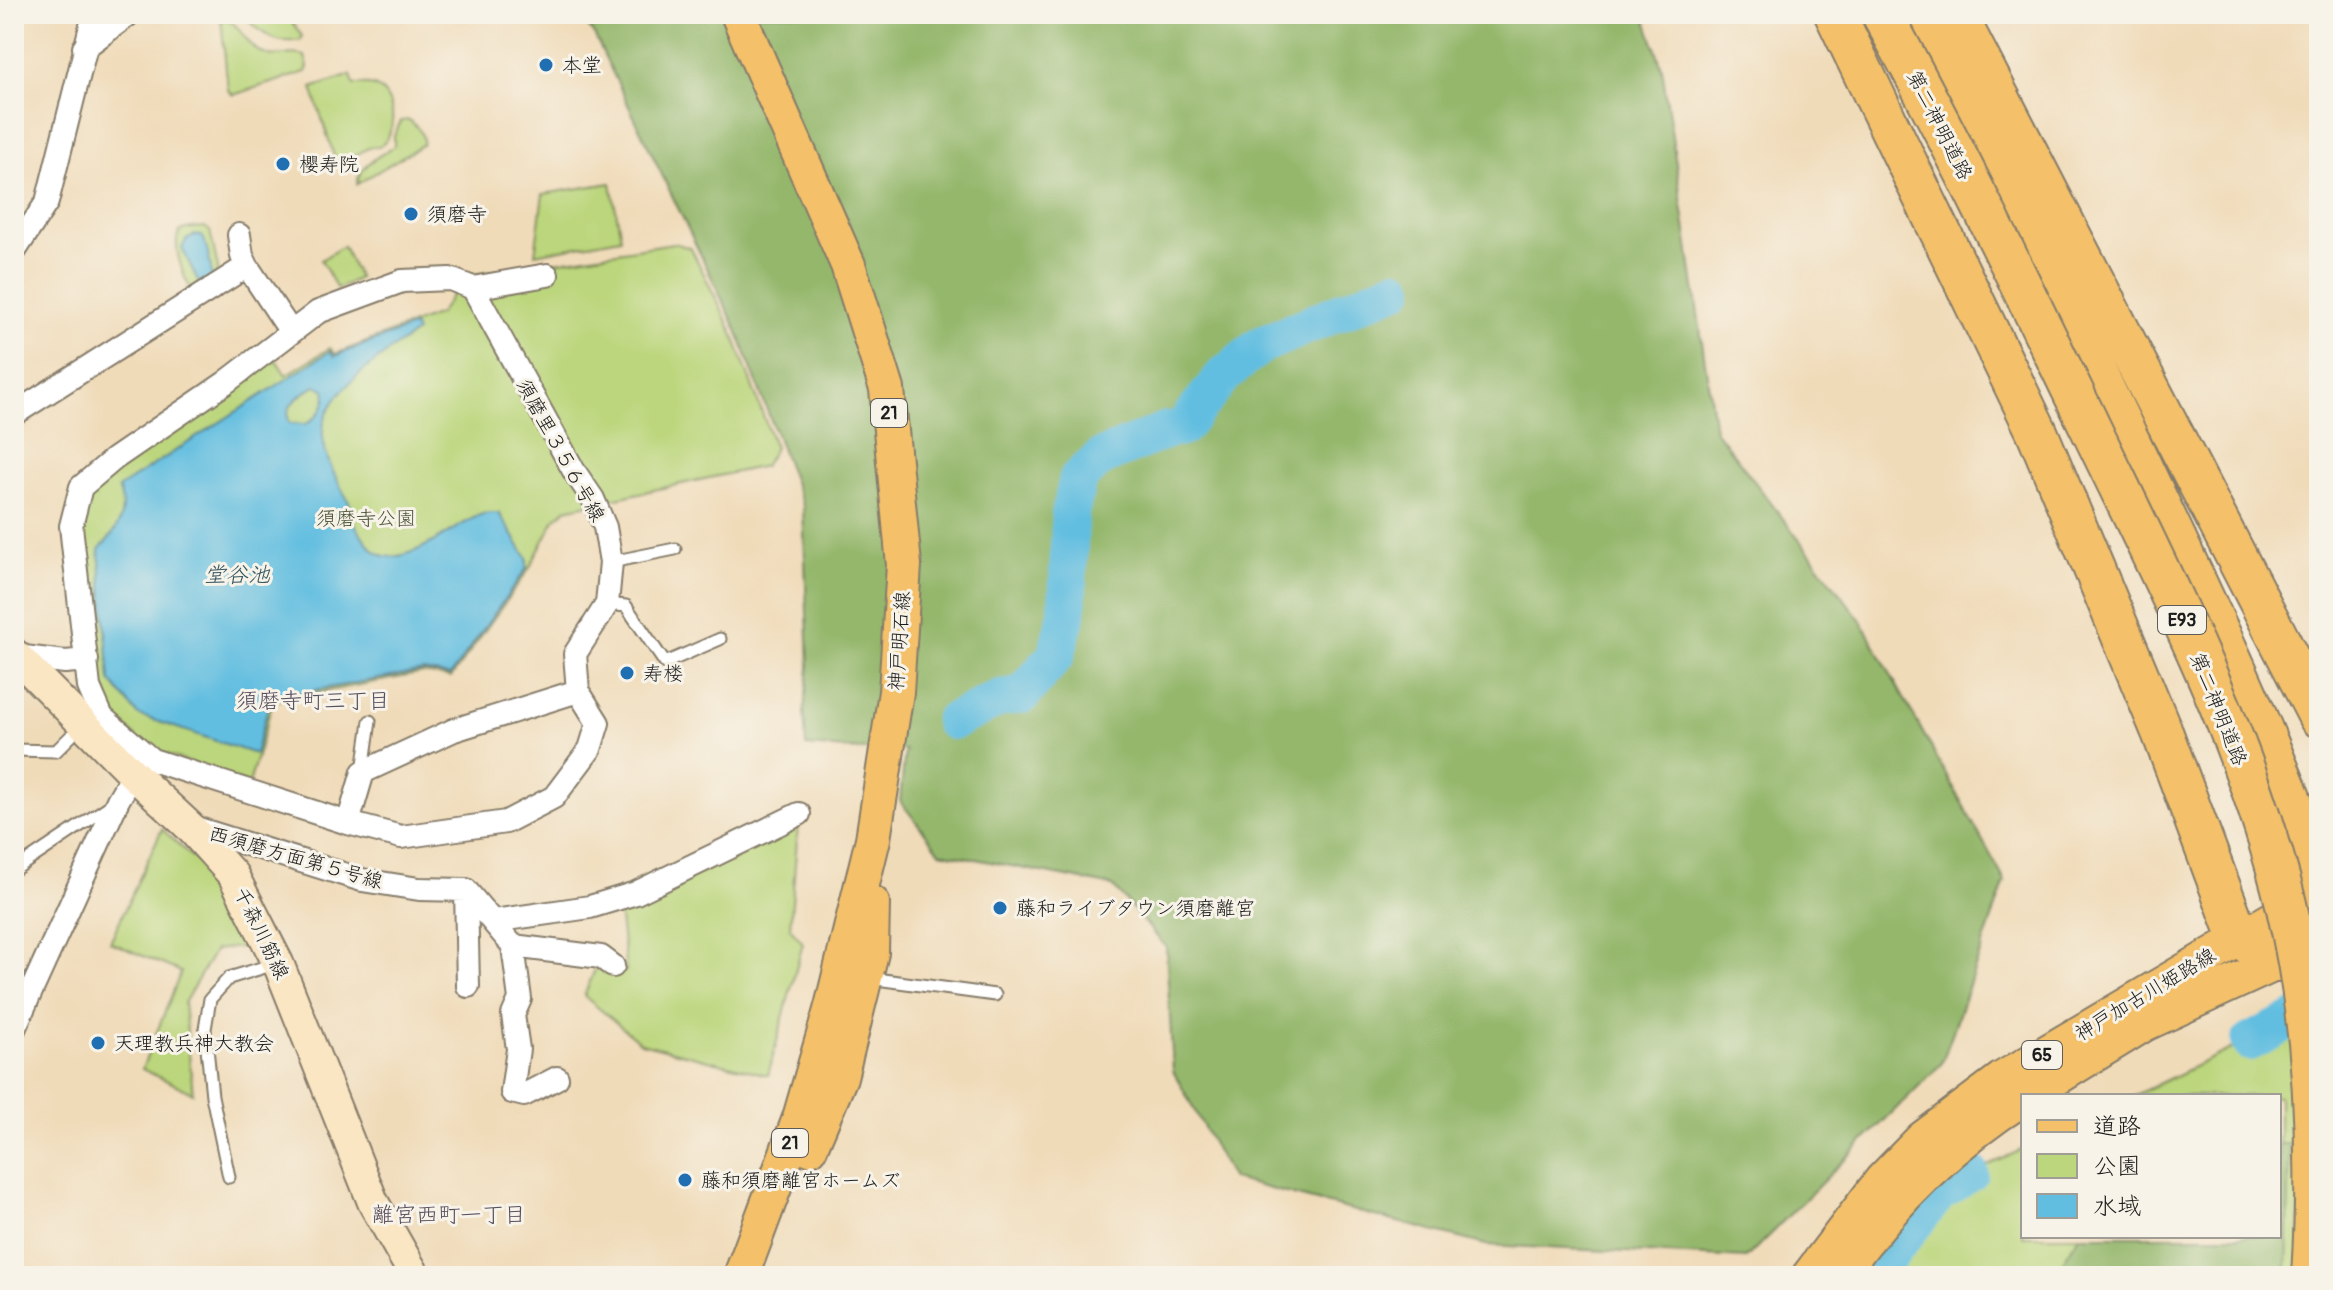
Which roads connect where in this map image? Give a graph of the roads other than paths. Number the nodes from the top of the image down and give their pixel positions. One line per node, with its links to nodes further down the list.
1 (94, 14): 8 (street)
2 (738, 14): 32 (main road, 神戸明石線 / 21)
3 (1835, 14): 39 (highway)
4 (1882, 14): 59 (highway, 第二神明道路 / E93, bridge)
5 (1916, 14): 34 (highway, 第二神明道路 / E93)
6 (1956, 14): 23 (highway)
7 (129, 15): 8 (street)
8 (84, 48): 10 (street)
9 (239, 235): 11 (street)
10 (14, 252)
11 (247, 266): 14 (street); 15 (street)
12 (547, 275): 13 (street)
13 (473, 288): 14 (street); 17 (street, 須磨里３５６号線)
14 (291, 332): 21 (street)
15 (14, 414)
16 (675, 549): 17 (lane)
17 (611, 562): 18 (street, 須磨里３５６号線)
18 (607, 604): 19 (lane); 22 (street, 須磨里３５６号線)
19 (720, 639)
20 (15, 652): 21 (street); 25 (street, 千森川筋線)
21 (87, 660): 28 (street)
22 (578, 691): 27 (street); 30 (street, 須磨里３５６号線)
23 (2319, 717)
24 (370, 721): 27 (lane)
25 (83, 724): 26 (lane); 28 (street, 千森川筋線)
26 (14, 750)
27 (363, 772): 30 (street)
28 (134, 778): 30 (street, 須磨里３５６号線); 31 (street, 千森川筋線); 33 (lane); 48 (street)
29 (799, 814): 37 (street)
30 (348, 823)
31 (189, 826): 36 (street, 西須磨方面第５号線); 42 (street, 千森川筋線)
32 (873, 839): 44 (main road); 47 (main road, 神戸明石線 / 21)
33 (14, 870)
34 (2319, 875)
35 (2319, 887): 39 (main road, 神戸加古川姫路線 / 65)
36 (466, 890): 37 (street); 45 (street)
37 (493, 921): 40 (street)
38 (2319, 933): 41 (main road, 神戸加古川姫路線 / 65)
39 (2239, 938): 41 (highway); 57 (main road, 神戸加古川姫路線 / 65)
40 (513, 946): 43 (street); 49 (street)
41 (2279, 962): 50 (main road, 神戸加古川姫路線 / 65)
42 (278, 963): 52 (lane); 53 (street, 千森川筋線)
43 (613, 966)
44 (865, 978): 46 (lane); 56 (main road)
45 (468, 986)
46 (995, 995)
47 (832, 1007): 54 (main road); 55 (main road, 神戸明石線 / 21)
48 (14, 1029)
49 (557, 1078)
50 (2030, 1094)
51 (2021, 1100): 58 (main road, 神戸加古川姫路線 / 65)
52 (229, 1177)
53 (415, 1276)
54 (716, 1276)
55 (741, 1276)
56 (762, 1276)
57 (1809, 1276)
58 (1839, 1276)
59 (2312, 1276)

